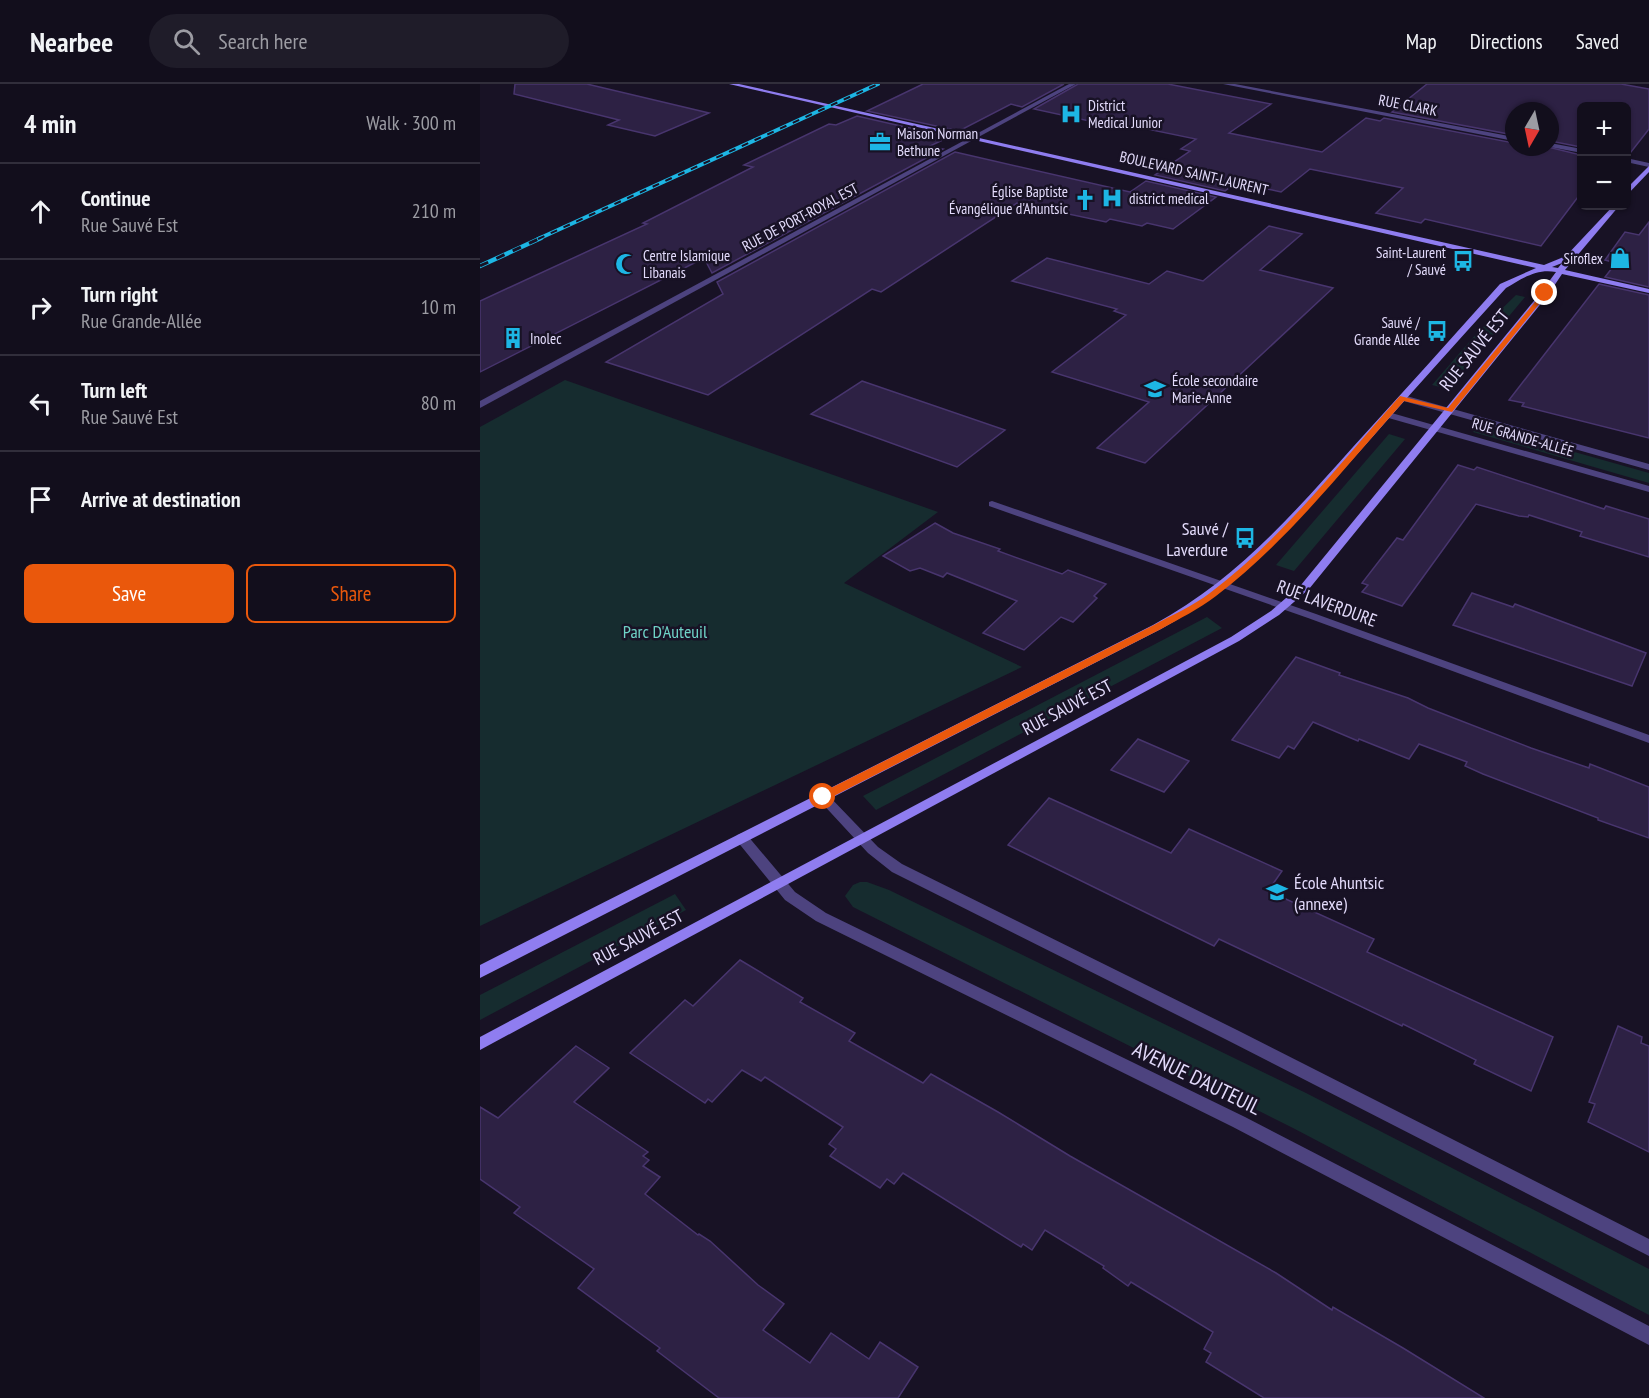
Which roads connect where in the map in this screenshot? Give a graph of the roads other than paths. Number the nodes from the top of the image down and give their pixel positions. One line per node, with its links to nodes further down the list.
1 (732, 84): 5 (main road, BOULEVARD SAINT-LAURENT)
2 (1073, 84): 5 (street, RUE DE PORT-ROYAL EST)
3 (1226, 84): 4 (street, RUE CLARK)
4 (1505, 137)
5 (974, 138): 13 (main road, BOULEVARD SAINT-LAURENT); 17 (street, RUE DE PORT-ROYAL EST)
6 (1559, 147): 7 (street)
7 (1577, 150)
8 (1631, 162): 9 (street)
9 (1649, 167): 10 (main road)
10 (1631, 188)
11 (1612, 210): 12 (main road)
12 (1569, 258): 13 (main road, RUE SAUVÉ EST); 14 (main road, RUE SAUVÉ EST)
13 (1546, 267): 14 (main road, BOULEVARD SAINT-LAURENT); 16 (main road, RUE SAUVÉ EST)
14 (1562, 270): 15 (main road, BOULEVARD SAINT-LAURENT); 18 (main road, RUE SAUVÉ EST)
15 (1649, 291)
16 (1403, 398): 18 (street, RUE GRANDE-ALLÉE); 19 (main road, RUE SAUVÉ EST)
17 (480, 405)
18 (1449, 411): 20 (main road, RUE SAUVÉ EST); 21 (street, RUE GRANDE-ALLÉE)
19 (1388, 415): 20 (street, RUE GRANDE-ALLÉE); 24 (main road, RUE SAUVÉ EST)
20 (1436, 428): 22 (street, RUE GRANDE-ALLÉE); 25 (main road, RUE SAUVÉ EST)
21 (1649, 467)
22 (1649, 489)
23 (992, 504): 24 (street, RUE LAVERDURE)
24 (1224, 586): 25 (street, RUE LAVERDURE); 27 (main road, RUE SAUVÉ EST)
25 (1283, 606): 26 (street, RUE LAVERDURE); 29 (main road, RUE SAUVÉ EST)
26 (1649, 739)
27 (823, 797): 28 (main road, RUE SAUVÉ EST); 29 (street)
28 (742, 838): 30 (street, AVENUE D'AUTEUIL); 31 (main road, RUE SAUVÉ EST)
29 (862, 839): 30 (main road, RUE SAUVÉ EST); 33 (street)
30 (779, 883): 32 (main road, RUE SAUVÉ EST); 34 (street, AVENUE D'AUTEUIL)
31 (480, 972)
32 (480, 1044)
33 (1649, 1248)
34 (1649, 1336)

